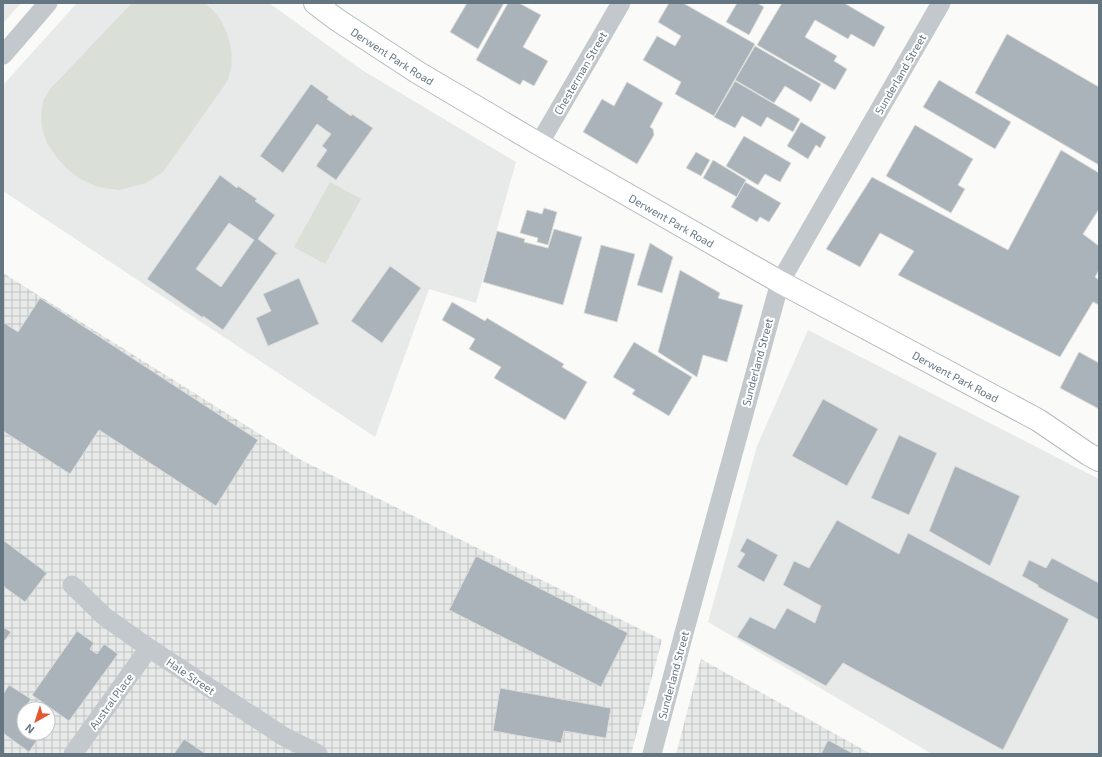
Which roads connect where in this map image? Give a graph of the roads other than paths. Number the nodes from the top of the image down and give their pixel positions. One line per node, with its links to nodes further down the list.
1 (48, 3): 5 (street)
2 (315, 3): 6 (street, Derwent Park Road)
3 (621, 3): 6 (street, Chesterman Street)
4 (941, 3): 7 (street, Sunderland Street)
5 (3, 55)
6 (538, 144): 7 (street, Derwent Park Road)
7 (780, 282): 8 (street, Derwent Park Road); 15 (street, Sunderland Street)
8 (1038, 420): 9 (street, Derwent Park Road); 10 (street, Derwent Park Road)
9 (1099, 444)
10 (1099, 460)
11 (72, 586): 12 (street, Hale Street)
12 (149, 648): 13 (street, Austral Place); 14 (street, Hale Street)
13 (73, 754)
14 (318, 754)
15 (652, 754)

